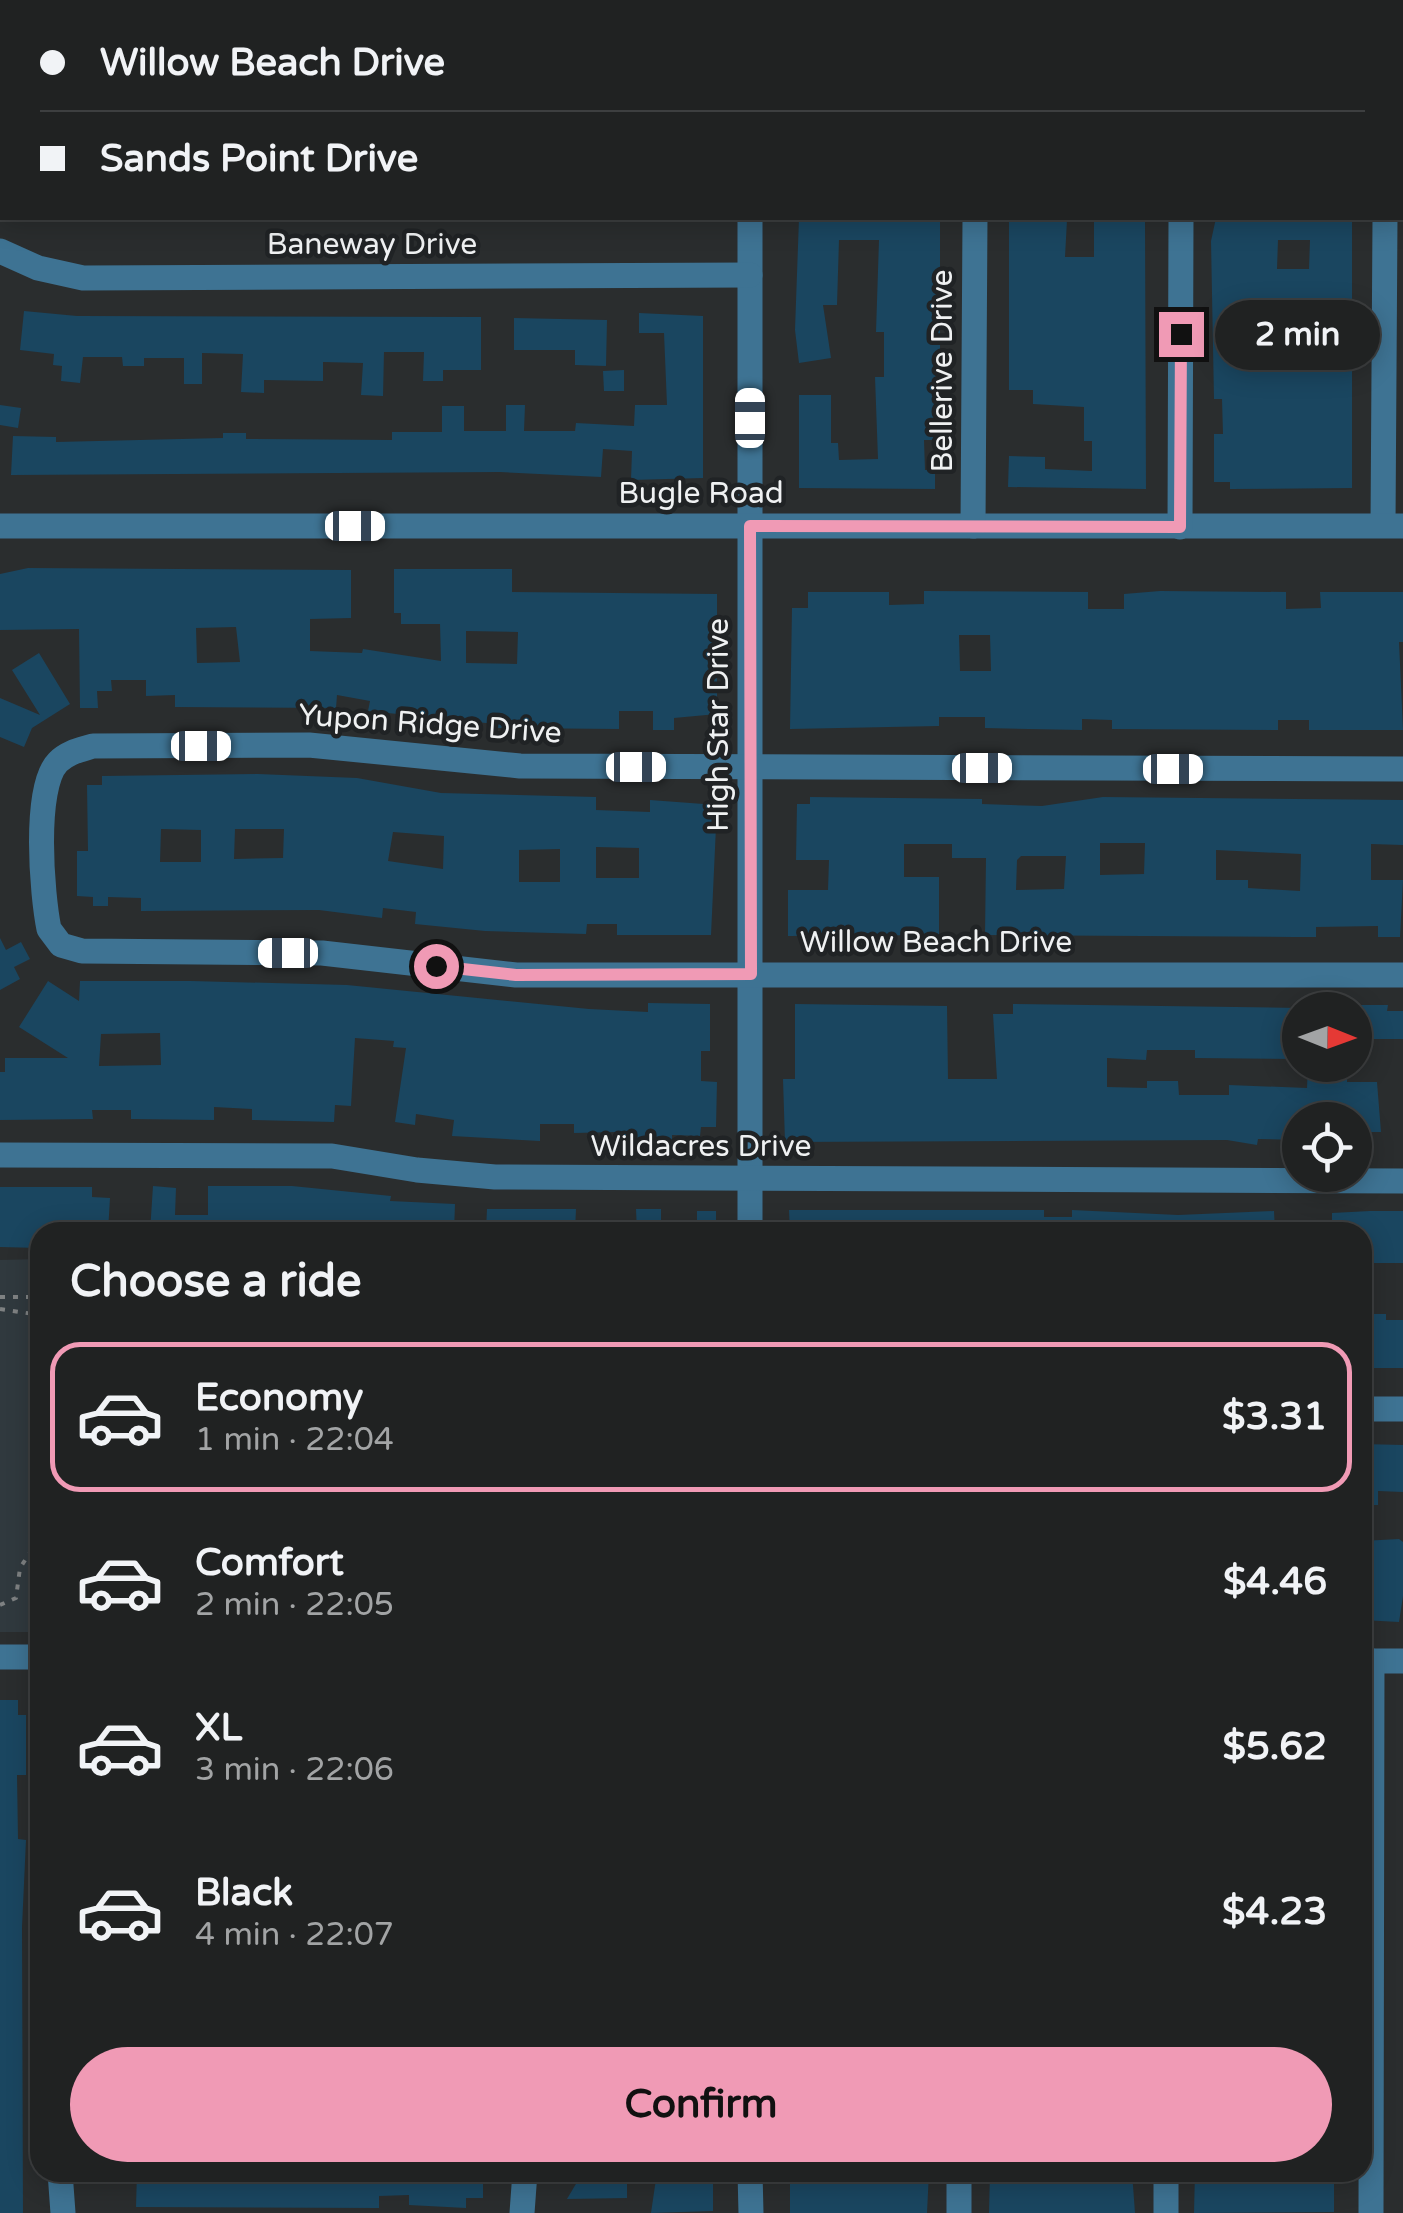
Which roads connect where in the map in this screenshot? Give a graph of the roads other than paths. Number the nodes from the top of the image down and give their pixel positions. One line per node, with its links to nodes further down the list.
1 (750, 220): 6 (street, High Star Drive)
2 (975, 220): 9 (street, Bellerive Drive)
3 (1181, 220): 11 (street)
4 (1385, 220): 10 (street)
5 (0, 251): 6 (street, Baneway Drive)
6 (750, 275): 8 (street, High Star Drive)
7 (0, 526): 8 (street, Bugle Road)
8 (750, 526): 9 (street, Bugle Road); 12 (street, High Star Drive)
9 (973, 526): 11 (street, Bugle Road)
10 (1393, 526): 11 (street, Bugle Road)
11 (1180, 527)
12 (752, 768): 13 (street, Yupon Ridge Drive); 14 (street, Yupon Ridge Drive); 15 (street, High Star Drive)
13 (1403, 770)
14 (44, 879): 15 (street, Willow Beach Drive)
15 (751, 974): 16 (street, Willow Beach Drive); 18 (street, High Star Drive)
16 (1403, 975)
17 (0, 1155): 18 (street, Wildacres Drive)
18 (750, 1178): 19 (street, Wildacres Drive); 20 (street, High Star Drive)
19 (1403, 1181)
20 (750, 1222)
21 (1372, 1409): 22 (street)
22 (1403, 1409)
23 (0, 1657): 24 (street)
24 (30, 1658)
25 (1372, 1661): 26 (street)
26 (1403, 1661)
27 (61, 2182): 33 (street)
28 (524, 2182): 34 (street)
29 (750, 2182): 35 (street)
30 (959, 2182): 36 (street)
31 (1166, 2182): 37 (street)
32 (1371, 2182): 38 (street)
33 (63, 2213)
34 (522, 2213)
35 (751, 2213)
36 (959, 2213)
37 (1166, 2213)
38 (1371, 2213)

